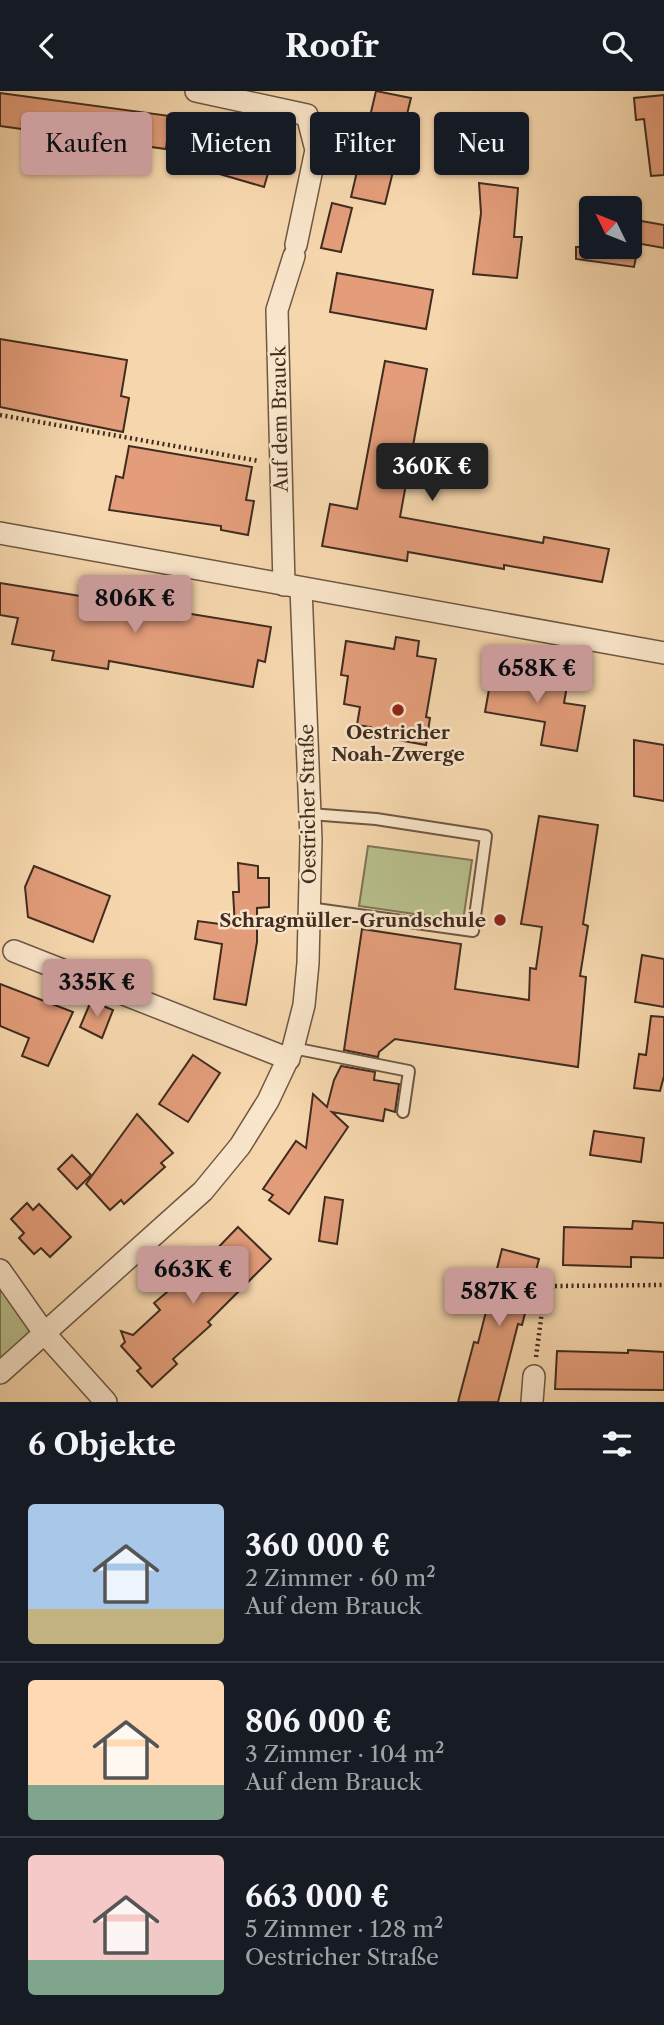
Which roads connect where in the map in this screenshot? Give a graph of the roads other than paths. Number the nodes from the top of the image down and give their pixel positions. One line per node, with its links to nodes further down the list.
1 (196, 91): 3 (street, Auf dem Brauck)
2 (0, 533): 3 (street)
3 (293, 587): 4 (street); 5 (street, Oestricher Straße)
4 (664, 653)
5 (310, 814): 6 (street, Oestricher Straße); 6 (lane)
6 (309, 908): 8 (street, Oestricher Straße)
7 (14, 951): 8 (street)
8 (291, 1053): 9 (lane); 11 (street, Oestricher Straße)
9 (403, 1112)
10 (0, 1270): 11 (street)
11 (45, 1334): 12 (street, Oestricher Straße); 14 (street)
12 (0, 1373)
13 (534, 1375): 15 (street)
14 (106, 1402)
15 (532, 1402)

